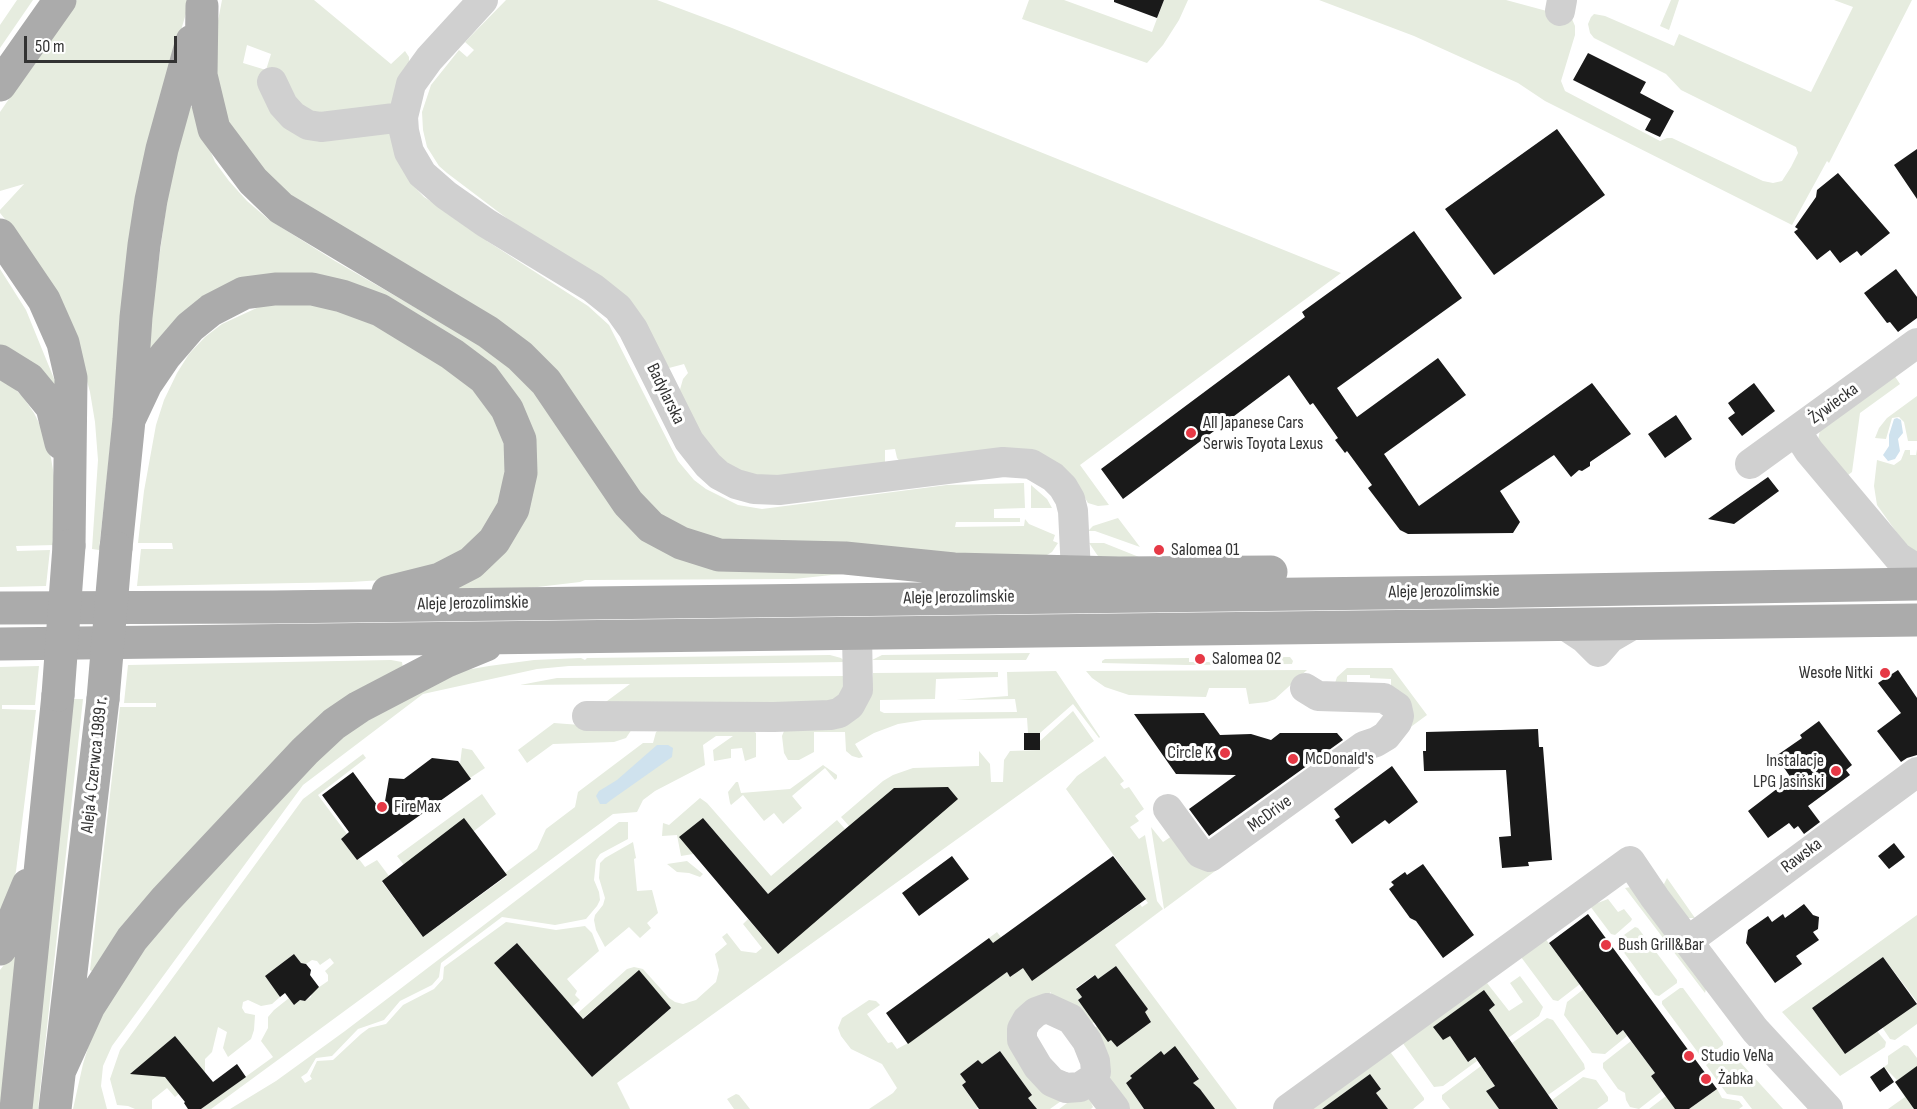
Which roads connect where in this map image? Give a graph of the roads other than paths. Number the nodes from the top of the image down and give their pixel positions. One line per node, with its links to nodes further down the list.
1 (60, 0): 5 (main road)
2 (483, 0): 6 (street, Badylarska)
3 (204, 3): 10 (main road, Aleja 4 Czerwca 1989 r.); 15 (main road)
4 (272, 82): 6 (street)
5 (0, 85)
6 (403, 117): 17 (street, Badylarska)
7 (0, 235): 13 (main road)
8 (1917, 343): 11 (street, Żywiecka)
9 (0, 361): 13 (main road)
10 (129, 420): 22 (main road); 35 (main road, Aleja 4 Czerwca 1989 r., bridge)
11 (1796, 431): 12 (street, Żywiecka); 14 (street)
12 (1750, 464)
13 (71, 480): 32 (main road, bridge)
14 (1882, 538): 16 (street); 19 (street)
15 (954, 569): 17 (main road); 21 (main road)
16 (1917, 569)
17 (1076, 572): 20 (main road)
18 (1917, 584): 19 (main road, Aleje Jerozolimskie)
19 (1849, 585): 20 (main road, Aleje Jerozolimskie)
20 (1464, 592): 21 (main road, Aleje Jerozolimskie)
21 (698, 601): 22 (main road, Aleje Jerozolimskie)
22 (329, 605): 23 (main road, Aleje Jerozolimskie)
23 (0, 608)
24 (1917, 620): 25 (main road, Aleje Jerozolimskie)
25 (857, 633): 26 (main road, Aleje Jerozolimskie); 29 (street)
26 (503, 638): 27 (main road, Aleje Jerozolimskie); 35 (main road)
27 (0, 644)
28 (1305, 688): 31 (street, McDrive)
29 (587, 716)
30 (1917, 772): 33 (street, Rawska)
31 (1168, 809)
32 (42, 850): 34 (main road); 37 (main road)
33 (1688, 940): 40 (street); 41 (street)
34 (0, 949)
35 (60, 1070): 38 (main road, Aleja 4 Czerwca 1989 r.)
36 (1092, 1079): 39 (street)
37 (16, 1109)
38 (55, 1109)
39 (1115, 1109)
40 (1288, 1109)
41 (1828, 1109)

